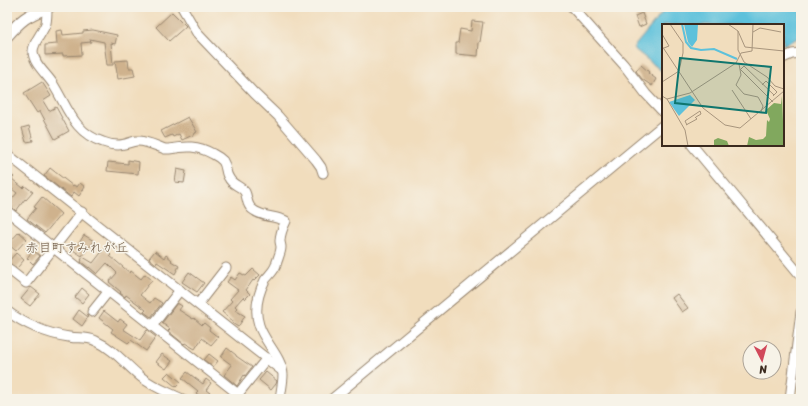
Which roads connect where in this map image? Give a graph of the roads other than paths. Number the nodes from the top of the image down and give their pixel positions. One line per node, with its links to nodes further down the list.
1 (182, 7): 11 (street)
2 (572, 7): 7 (street)
3 (49, 8): 4 (street); 26 (street)
4 (7, 36)
5 (801, 53): 6 (street)
6 (784, 58)
7 (662, 111)
8 (662, 126): 29 (street)
9 (693, 146): 17 (street)
10 (7, 154): 13 (street)
11 (323, 173)
12 (7, 211): 14 (street)
13 (82, 212): 14 (street); 18 (street)
14 (54, 248): 15 (street); 19 (street)
15 (7, 268)
16 (226, 268): 20 (street)
17 (801, 276)
18 (180, 290): 20 (street); 24 (street)
19 (108, 292): 22 (street); 24 (street)
20 (198, 304): 25 (street)
21 (7, 311): 27 (street)
22 (92, 312)
23 (801, 312): 30 (street)
24 (152, 326): 25 (street)
25 (267, 358): 26 (street)
26 (282, 370): 28 (street)
27 (182, 399)
28 (280, 399)
29 (332, 399)
30 (790, 399)

